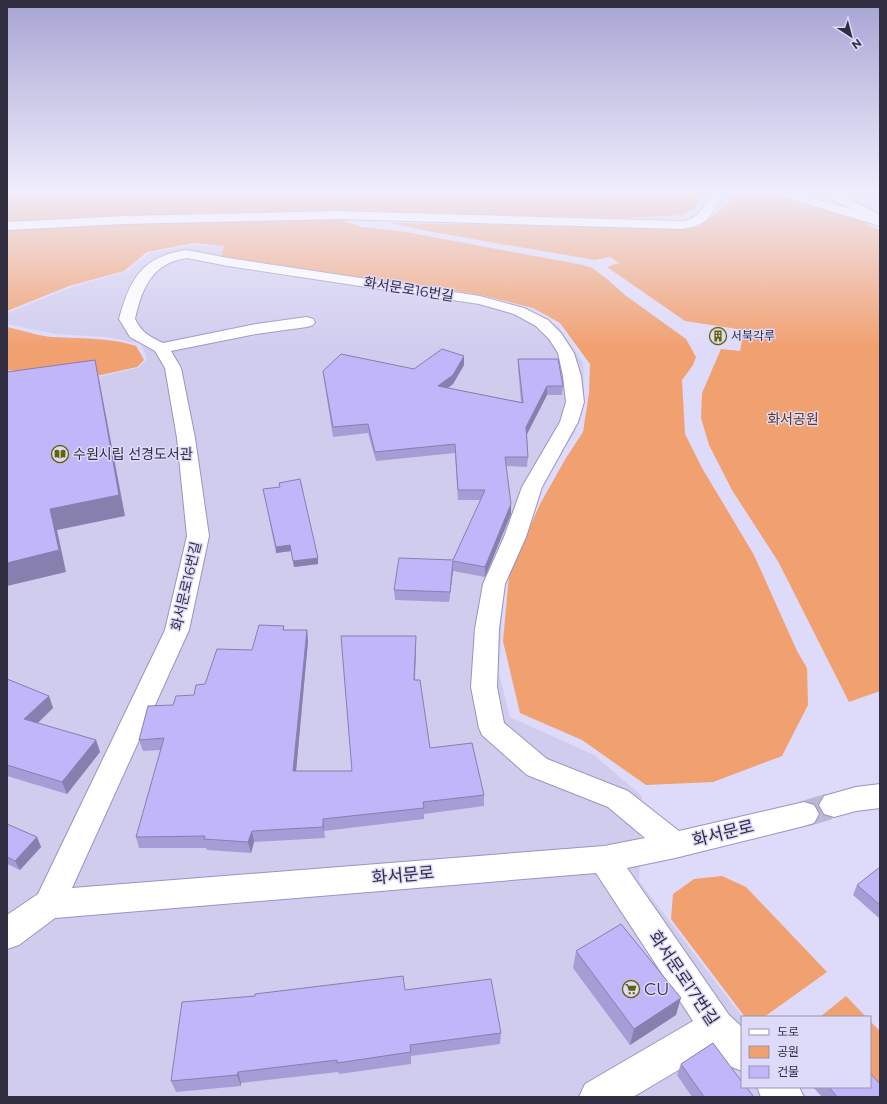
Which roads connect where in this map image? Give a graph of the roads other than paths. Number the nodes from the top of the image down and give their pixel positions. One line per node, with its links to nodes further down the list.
1 (307, 322): 2 (street)
2 (161, 348): 6 (street, 화서문로16번길); 8 (street, 화서문로16번길)
3 (880, 796): 4 (street)
4 (834, 806)
5 (804, 814): 6 (street, 화서문로)
6 (675, 845): 7 (street, 화서문로)
7 (604, 859): 8 (street, 화서문로); 10 (street, 화서문로17번길)
8 (49, 904): 9 (street)
9 (7, 934)
10 (717, 1027): 11 (street, 화서문로17번길); 13 (street)
11 (741, 1052)
12 (776, 1088): 14 (street)
13 (598, 1097)
14 (784, 1097)

